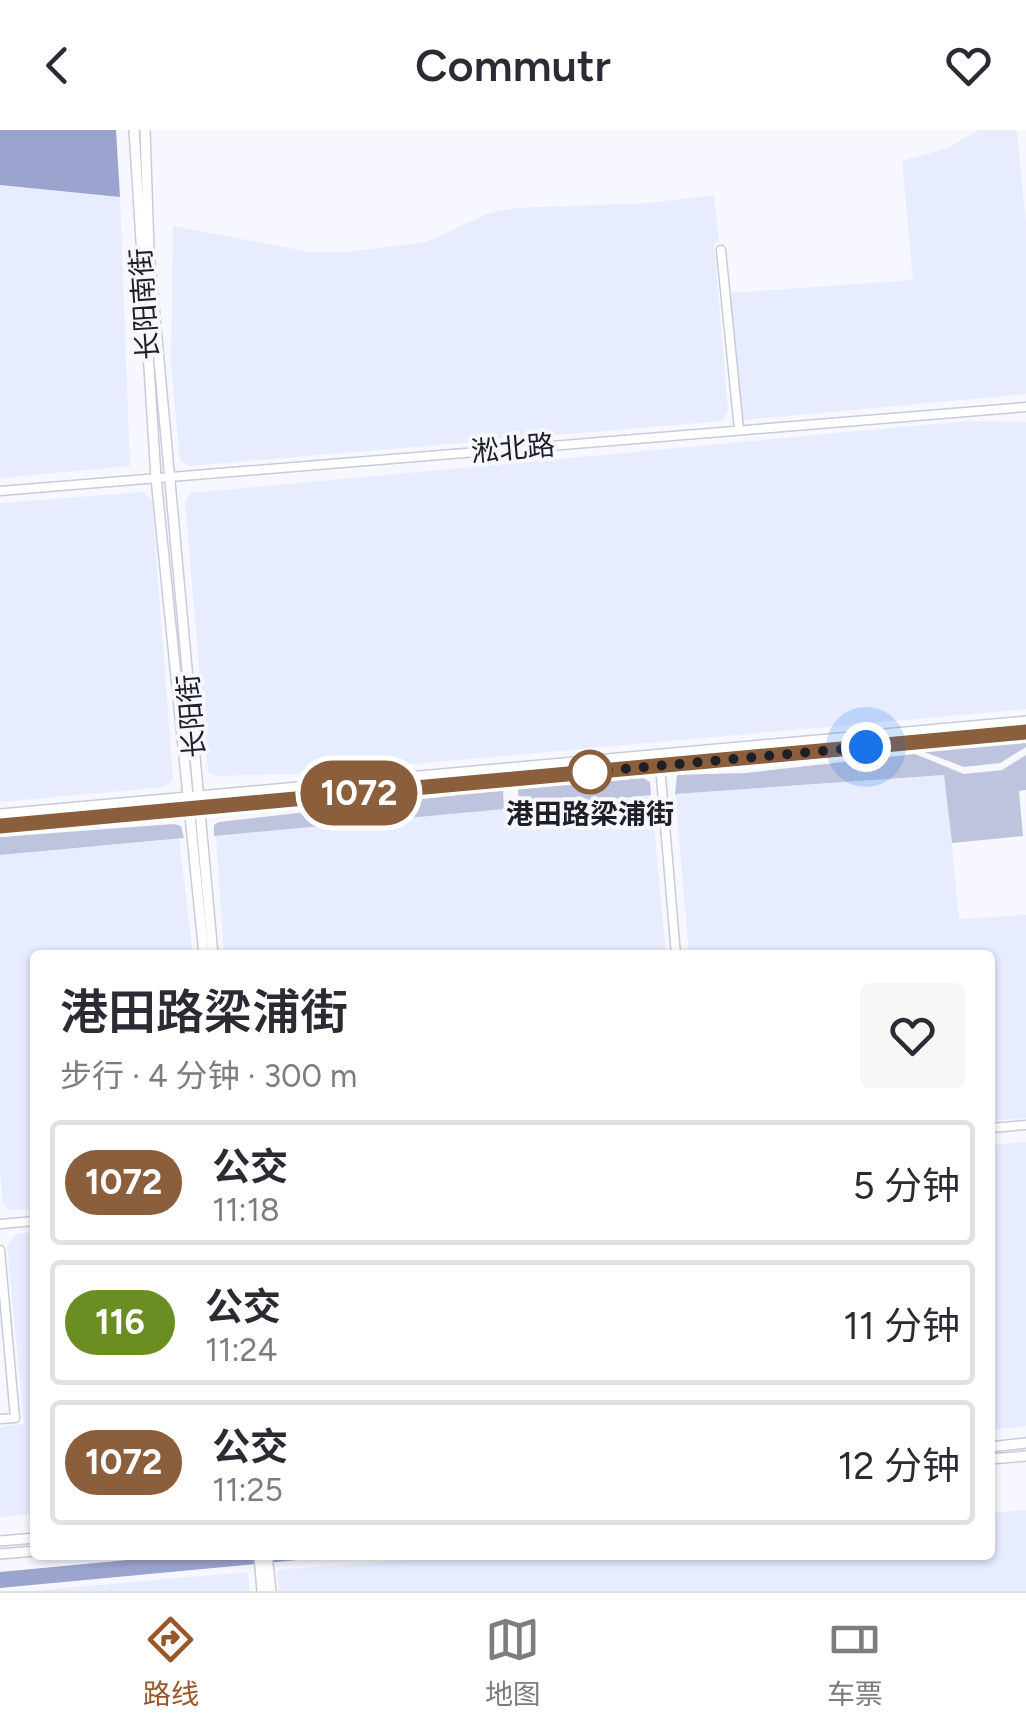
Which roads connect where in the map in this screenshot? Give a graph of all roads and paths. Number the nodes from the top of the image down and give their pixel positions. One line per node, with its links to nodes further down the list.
1 (134, 130): 7 (main road, 长阳南街)
2 (145, 130): 6 (main road, 长阳南街)
3 (721, 250): 5 (street)
4 (1026, 406): 5 (street, 淞北路)
5 (739, 430): 6 (street, 淞北路)
6 (168, 477): 7 (street, 淞北路); 12 (main road, 长阳街)
7 (156, 478): 8 (street, 淞北路); 12 (main road, 长阳街)
8 (0, 491)
9 (1026, 721): 11 (main road)
10 (1026, 732): 11 (main road)
11 (659, 760): 12 (main road); 17 (street)
12 (195, 802): 13 (main road); 14 (main road); 15 (main road, 长阳街); 16 (main road, 长阳街)
13 (0, 814)
14 (0, 826)
15 (204, 950)
16 (212, 950)
17 (676, 950)
18 (1026, 1125): 19 (street)
19 (995, 1128)
20 (30, 1221): 21 (street)
21 (0, 1224)
22 (0, 1250): 23 (street)
23 (0, 1419)
24 (1026, 1443): 25 (main road)
25 (995, 1446)
26 (1026, 1456): 27 (main road)
27 (995, 1459)
28 (30, 1538): 29 (main road)
29 (0, 1541)
30 (30, 1551): 31 (main road)
31 (0, 1554)
32 (260, 1560): 34 (main road)
33 (266, 1560): 34 (main road)
34 (264, 1567): 35 (main road); 36 (main road)
35 (262, 1591)
36 (271, 1591)

